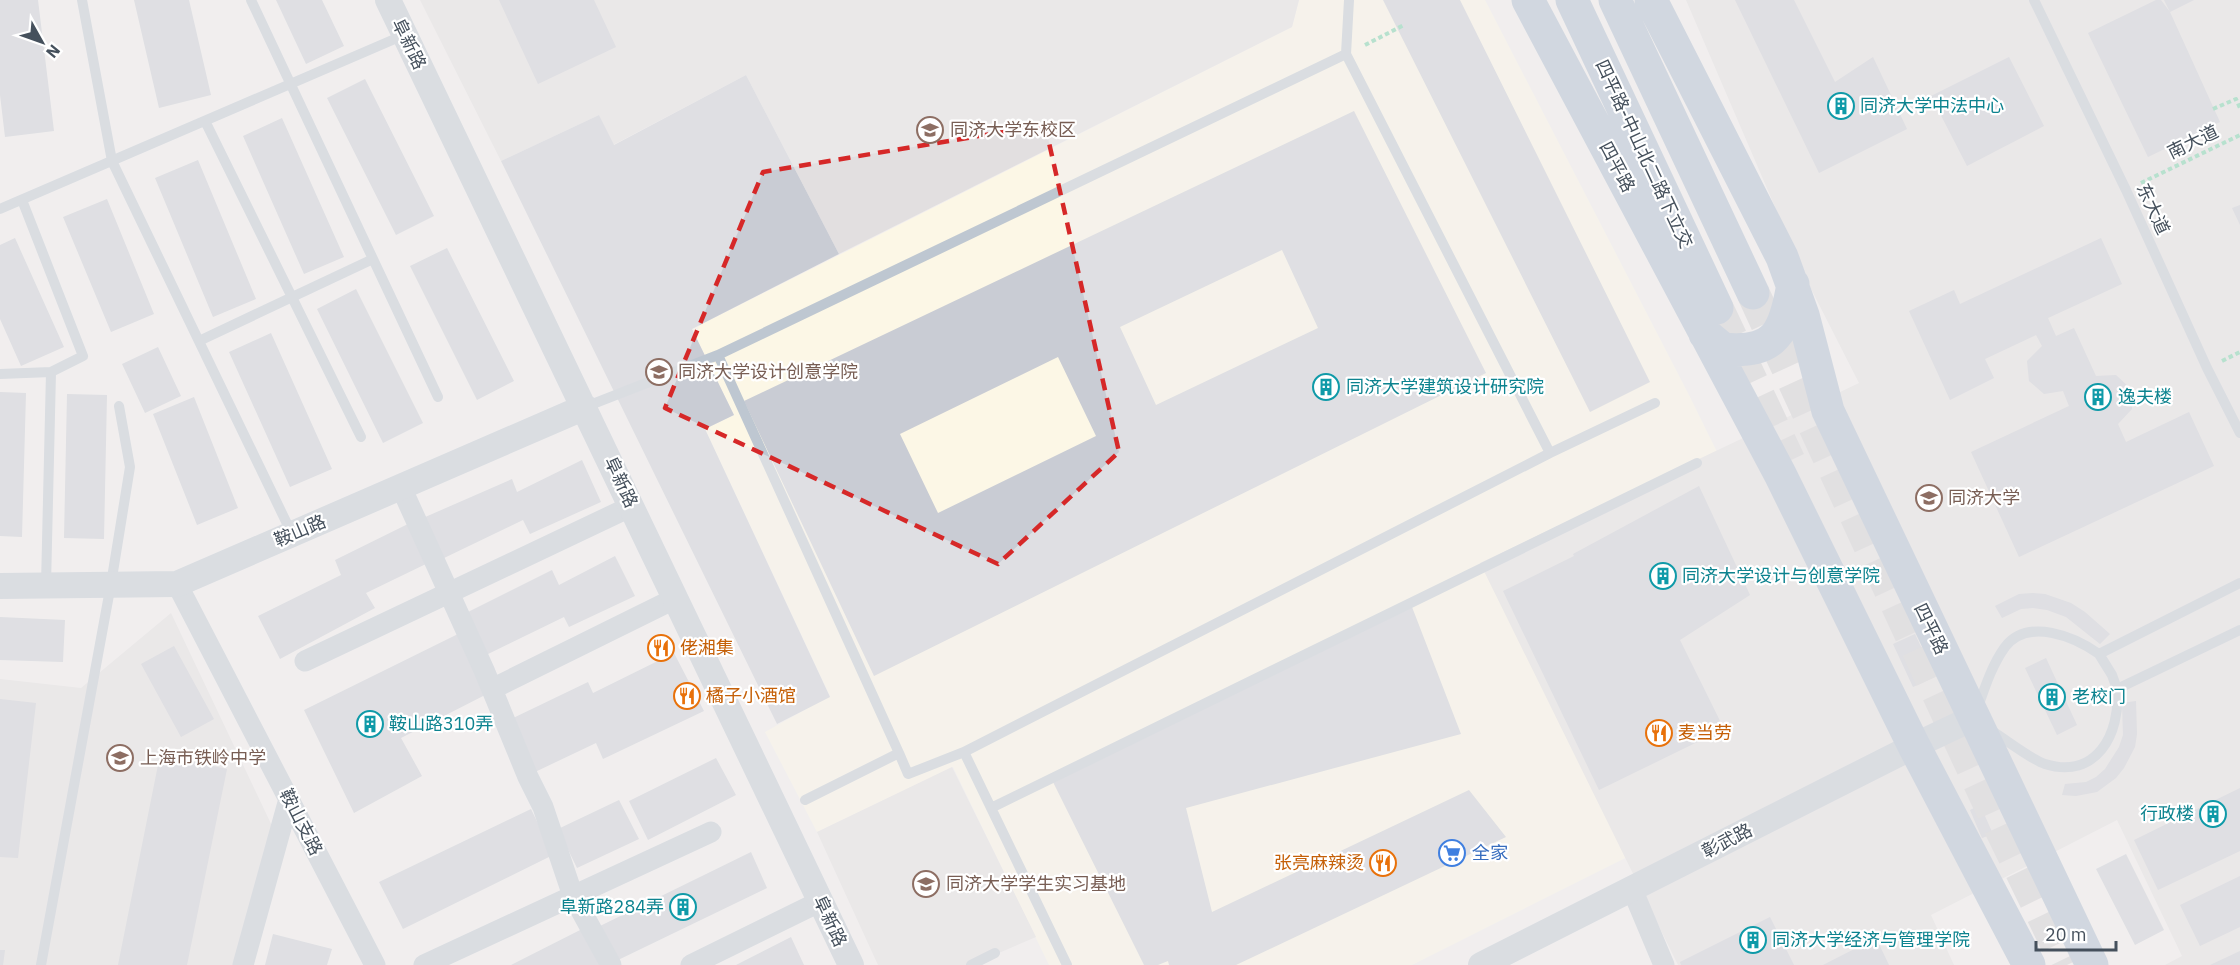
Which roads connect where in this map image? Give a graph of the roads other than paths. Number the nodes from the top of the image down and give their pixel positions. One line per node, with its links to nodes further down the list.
1 (82, 0): 14 (lane)
2 (252, 0): 12 (lane)
3 (388, 0): 10 (street, 阜新路)
4 (1350, 0): 11 (lane)
5 (1528, 0): 21 (main road, 四平路)
6 (1572, 0): 21 (main road, 四平路-中山北二路下立交)
7 (1615, 0): 19 (main road)
8 (1651, 0): 18 (main road, 四平路)
9 (2034, 0): 30 (lane, 东大道)
10 (404, 35): 12 (lane); 29 (street, 阜新路)
11 (1346, 54): 23 (lane); 32 (lane)
12 (290, 84): 13 (lane); 17 (lane)
13 (205, 121): 14 (lane); 20 (lane)
14 (112, 160): 15 (lane); 22 (lane)
15 (22, 200): 16 (lane); 24 (lane)
16 (0, 209)
17 (373, 259): 20 (lane); 26 (lane)
18 (1792, 284): 21 (main road); 49 (main road, 四平路)
19 (1753, 293)
20 (292, 297): 22 (lane); 31 (lane)
21 (1711, 321): 50 (main road, 四平路)
22 (200, 341): 36 (lane)
23 (718, 355): 29 (lane); 52 (lane)
24 (51, 372): 25 (lane); 40 (lane)
25 (0, 374)
26 (438, 398)
27 (1655, 403): 32 (lane)
28 (119, 406): 38 (lane)
29 (585, 408): 34 (street, 鞍山路); 35 (street, 阜新路)
30 (2240, 433)
31 (361, 437)
32 (1550, 453): 51 (lane)
33 (1697, 463): 55 (lane)
34 (401, 487): 36 (street, 鞍山路); 42 (street)
35 (632, 506): 42 (street); 43 (street, 阜新路)
36 (292, 534): 39 (street, 鞍山路)
37 (2240, 583): 45 (lane)
38 (111, 584): 39 (street, 鞍山路); 40 (street, 鞍山路); 61 (lane)
39 (177, 584): 53 (street, 鞍山支路)
40 (46, 585): 41 (street, 鞍山路)
41 (0, 586)
42 (449, 593): 46 (street); 47 (street)
43 (676, 598): 47 (street); 59 (street, 阜新路)
44 (2240, 630): 48 (lane)
45 (2099, 654): 48 (lane); 49 (lane)
46 (305, 661)
47 (492, 689): 58 (street)
48 (2117, 689): 49 (lane)
49 (1973, 718): 50 (street, 彰武路); 73 (main road, 四平路)
50 (1914, 746): 57 (street, 彰武路); 72 (main road, 四平路)
51 (964, 752): 52 (lane); 55 (lane)
52 (899, 753): 54 (lane)
53 (289, 799): 62 (street); 63 (street, 鞍山支路)
54 (805, 800)
55 (991, 808): 69 (lane)
56 (711, 832): 58 (street)
57 (1632, 889): 70 (street, 彰武路); 71 (street)
58 (573, 896): 64 (street); 65 (street)
59 (821, 901): 66 (street); 67 (street, 阜新路)
60 (995, 953): 68 (lane)
61 (41, 965)
62 (243, 965)
63 (375, 965)
64 (424, 965)
65 (611, 965)
66 (691, 965)
67 (851, 965)
68 (971, 965)
69 (1067, 965)
70 (1481, 965)
71 (1664, 965)
72 (2029, 965)
73 (2092, 965)

